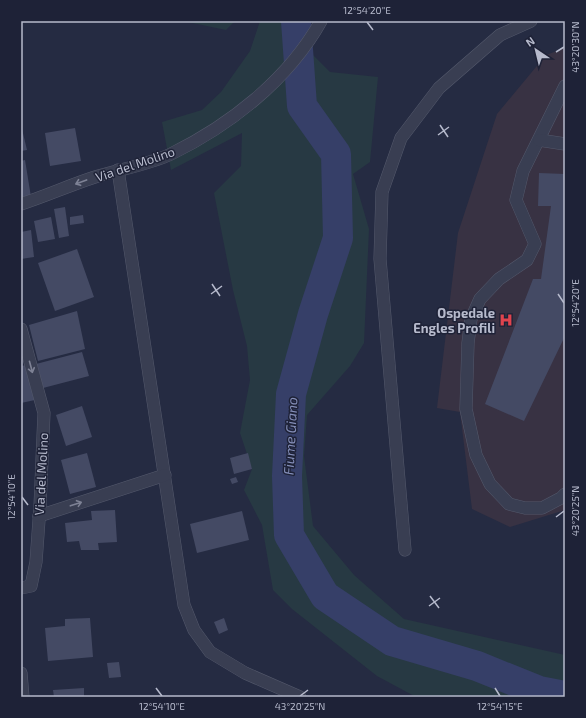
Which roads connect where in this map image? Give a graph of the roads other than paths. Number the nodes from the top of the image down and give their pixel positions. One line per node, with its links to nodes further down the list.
1 (321, 21): 6 (street, Via del Molino)
2 (531, 21): 12 (street)
3 (565, 86): 4 (street)
4 (538, 140): 5 (street); 10 (street)
5 (565, 144)
6 (118, 170): 7 (street, Via del Molino, one-way to 7); 9 (street)
7 (21, 204)
8 (21, 329): 11 (street, Via del Molino, one-way to 11)
9 (165, 475): 11 (street, one-way to 9); 16 (street)
10 (565, 494)
11 (39, 516): 13 (street, Via del Molino)
12 (405, 550)
13 (21, 588)
14 (21, 672): 15 (street)
15 (23, 697)
16 (300, 697)

